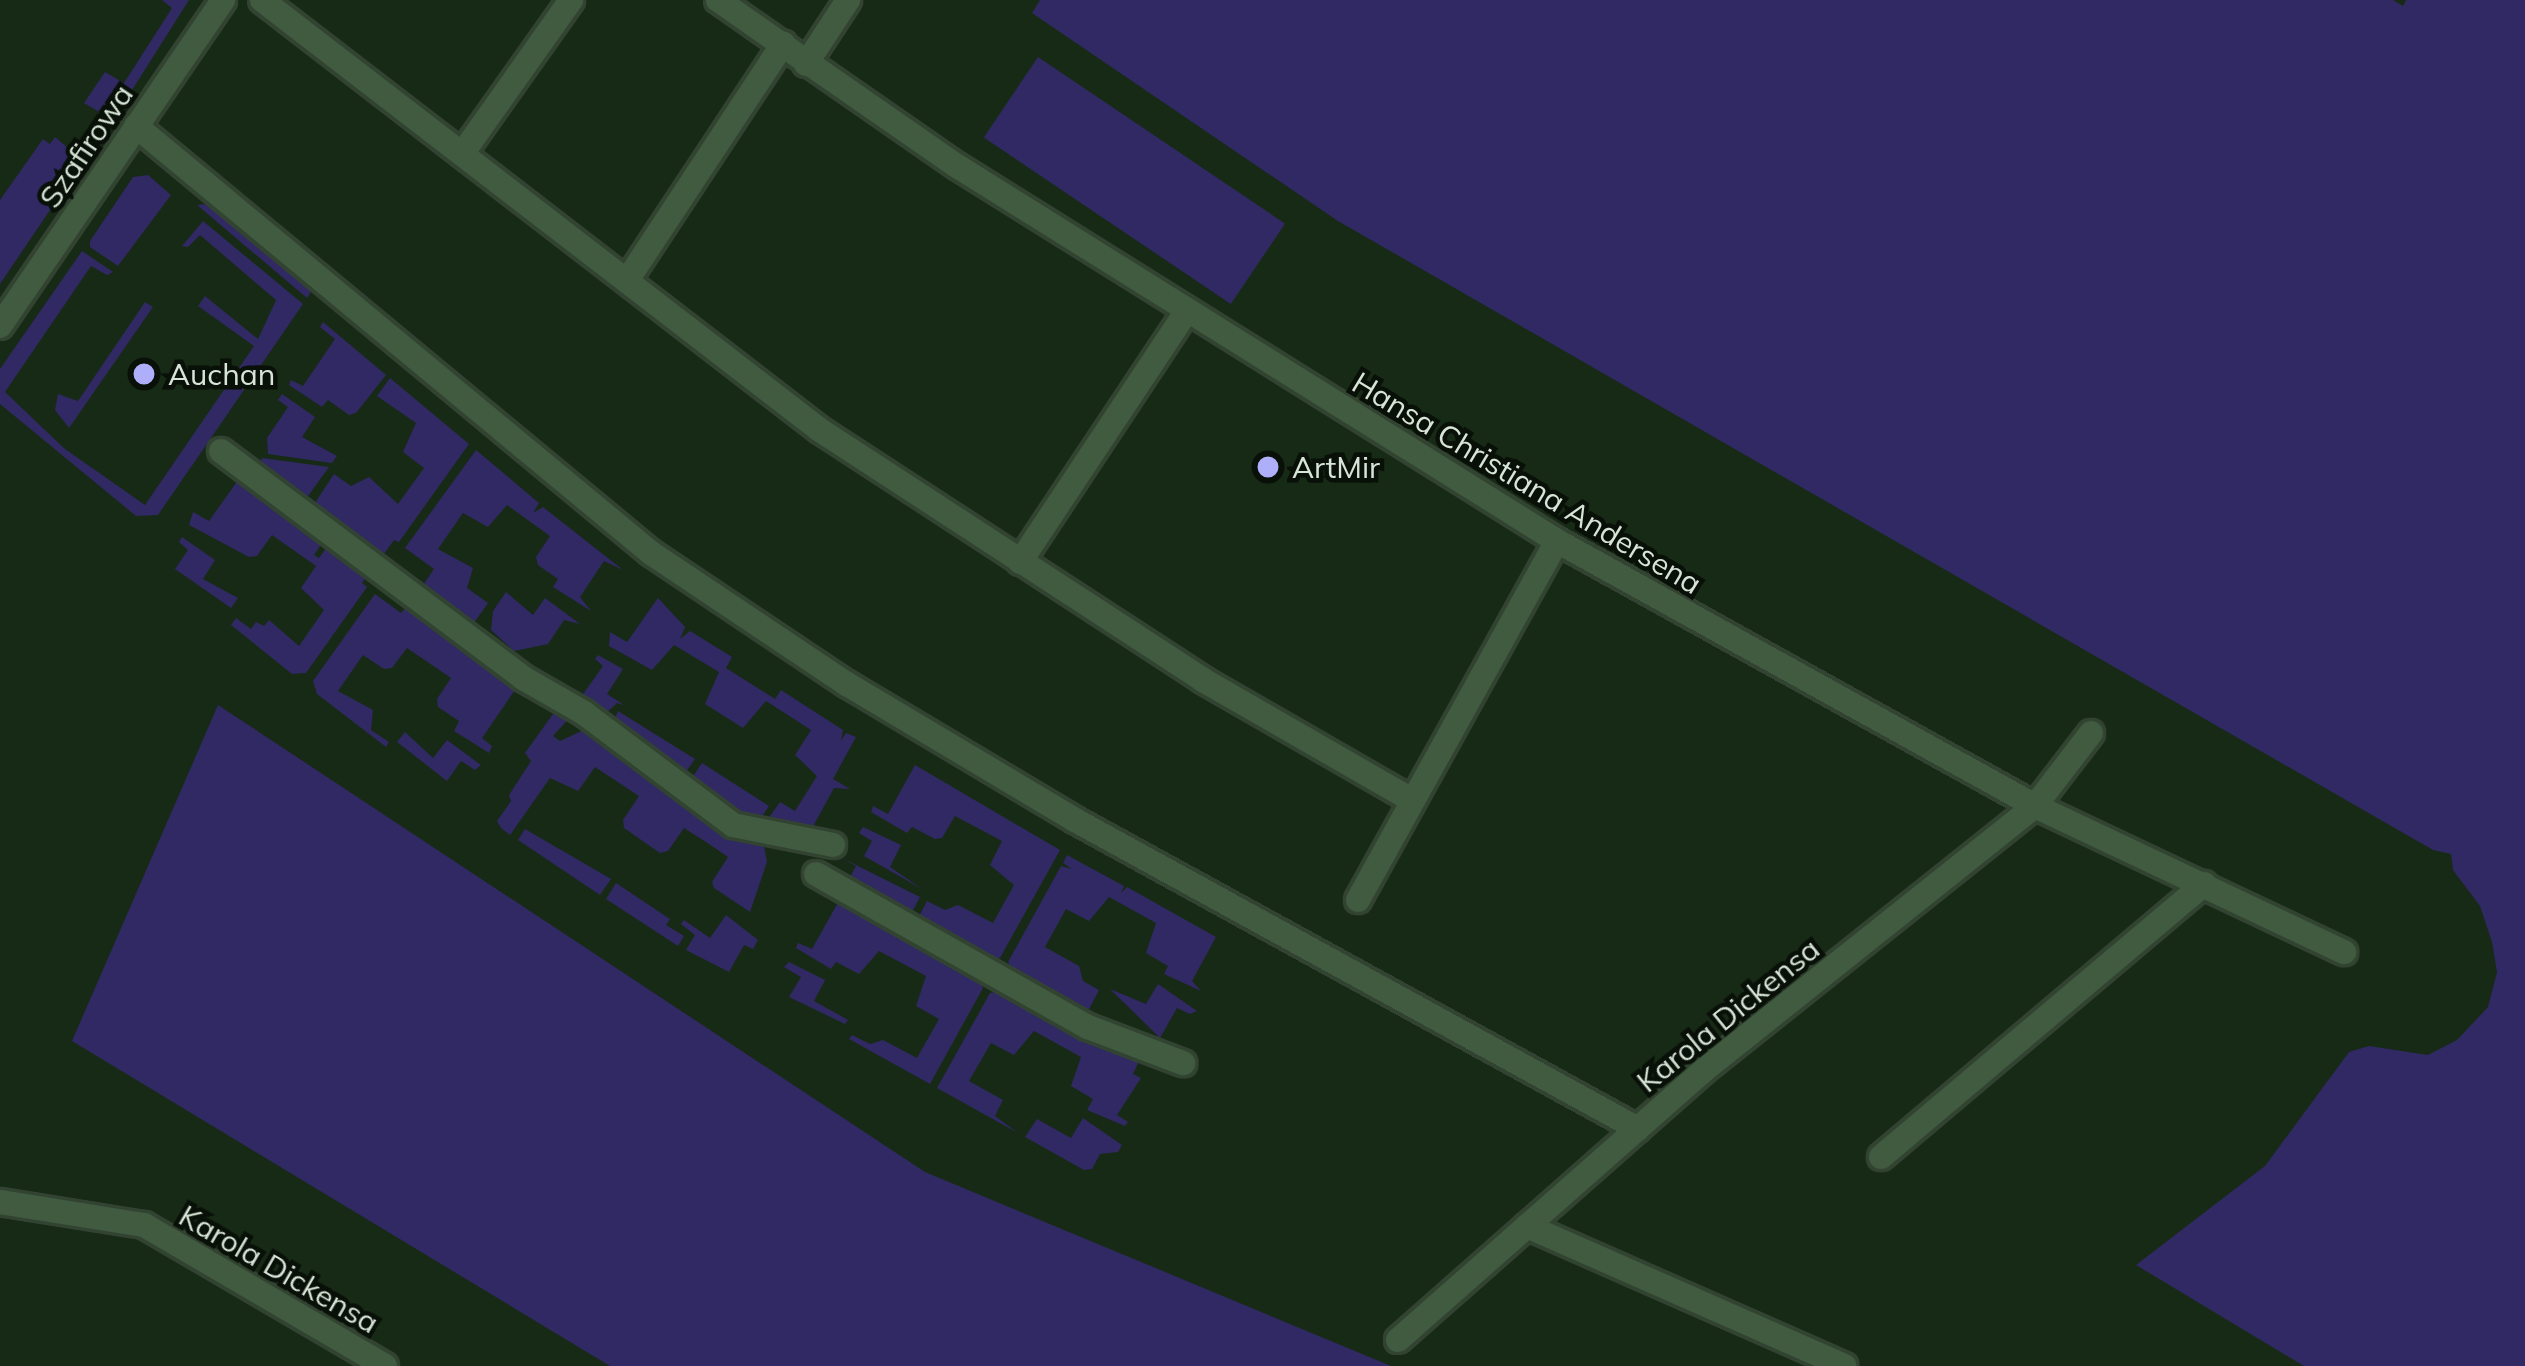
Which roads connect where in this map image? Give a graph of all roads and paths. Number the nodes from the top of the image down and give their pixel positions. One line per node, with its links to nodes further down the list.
1 (223, 0): 8 (street, Szafirowa)
2 (262, 0): 9 (street)
3 (571, 0): 9 (street)
4 (718, 0): 6 (street, Hansa Christiana Andersena)
5 (848, 0): 7 (street)
6 (783, 44): 7 (street, Hansa Christiana Andersena); 10 (street)
7 (806, 64): 11 (street, Hansa Christiana Andersena)
8 (136, 126): 12 (street, Szafirowa); 25 (street)
9 (462, 154): 10 (street)
10 (628, 279): 15 (street)
11 (1186, 312): 14 (street, Hansa Christiana Andersena); 15 (street)
12 (0, 326)
13 (221, 451): 19 (street)
14 (1557, 541): 17 (street); 18 (street, Hansa Christiana Andersena)
15 (1020, 562): 17 (street)
16 (2091, 733): 18 (street, Karola Dickensa)
17 (1412, 800): 22 (street)
18 (2035, 806): 21 (street, Hansa Christiana Andersena); 25 (street, Karola Dickensa)
19 (833, 845)
20 (816, 874): 24 (street)
21 (2204, 884): 23 (street, Hansa Christiana Andersena); 26 (street)
22 (1358, 900)
23 (2344, 952)
24 (1183, 1063)
25 (1638, 1129): 28 (street, Karola Dickensa)
26 (1881, 1156)
27 (0, 1202): 30 (street, Karola Dickensa)
28 (1527, 1226): 29 (street, Karola Dickensa); 31 (street)
29 (1398, 1340)
30 (385, 1366)
31 (1844, 1366)

